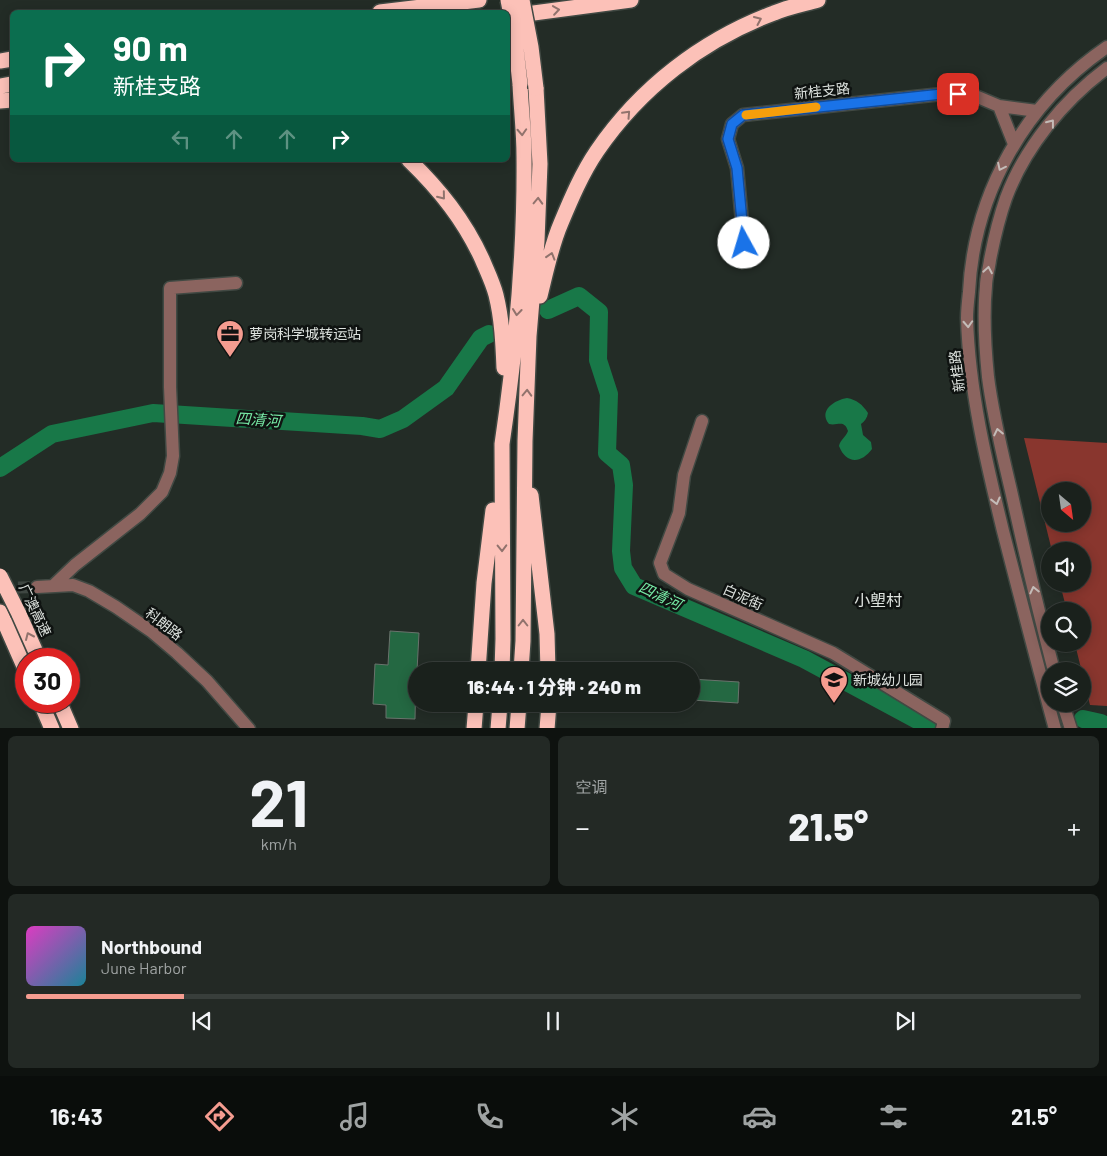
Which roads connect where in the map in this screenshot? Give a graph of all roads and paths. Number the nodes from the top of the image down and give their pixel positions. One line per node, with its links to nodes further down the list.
1 (479, 0): 6 (highway)
2 (508, 0): 17 (highway, one-way to 17, bridge)
3 (522, 0): 16 (highway, one-way to 3, bridge)
4 (631, 0): 7 (highway, one-way to 4)
5 (818, 0): 16 (highway, one-way to 5)
6 (396, 10)
7 (510, 17)
8 (1107, 47): 11 (street, 新桂路)
9 (1107, 68): 31 (street, one-way to 9)
10 (999, 106): 11 (street, 新桂支路); 12 (street); 14 (street, 新桂支路)
11 (1037, 111): 12 (street, 新桂路)
12 (1014, 144): 47 (street, 新桂路, one-way to 47)
13 (411, 162): 17 (highway, one-way to 17)
14 (744, 243)
15 (236, 283): 22 (street)
16 (529, 336): 19 (highway, one-way to 16)
17 (507, 412): 20 (highway)
18 (702, 421): 39 (street, 白泥街)
19 (525, 441): 29 (highway, one-way to 19); 30 (highway)
20 (502, 444): 27 (highway); 28 (highway, one-way to 28)
21 (0, 576): 26 (highway, 广澳高速, one-way to 21, bridge)
22 (54, 585): 23 (street, 科朗路); 42 (street, 科朗路)
23 (37, 587)
24 (2, 617): 25 (highway)
25 (16, 648)
26 (34, 648)
27 (479, 662)
28 (502, 662)
29 (522, 662)
30 (548, 662)
31 (1052, 662)
32 (475, 712): 43 (highway)
33 (499, 712): 44 (highway)
34 (518, 712): 45 (highway)
35 (548, 712): 46 (highway)
36 (1065, 712): 48 (street)
37 (45, 713): 40 (highway)
38 (64, 713): 41 (highway)
39 (943, 725)
40 (52, 728)
41 (71, 728)
42 (250, 728)
43 (474, 728)
44 (498, 728)
45 (517, 728)
46 (547, 728)
47 (1055, 728)
48 (1070, 728)

